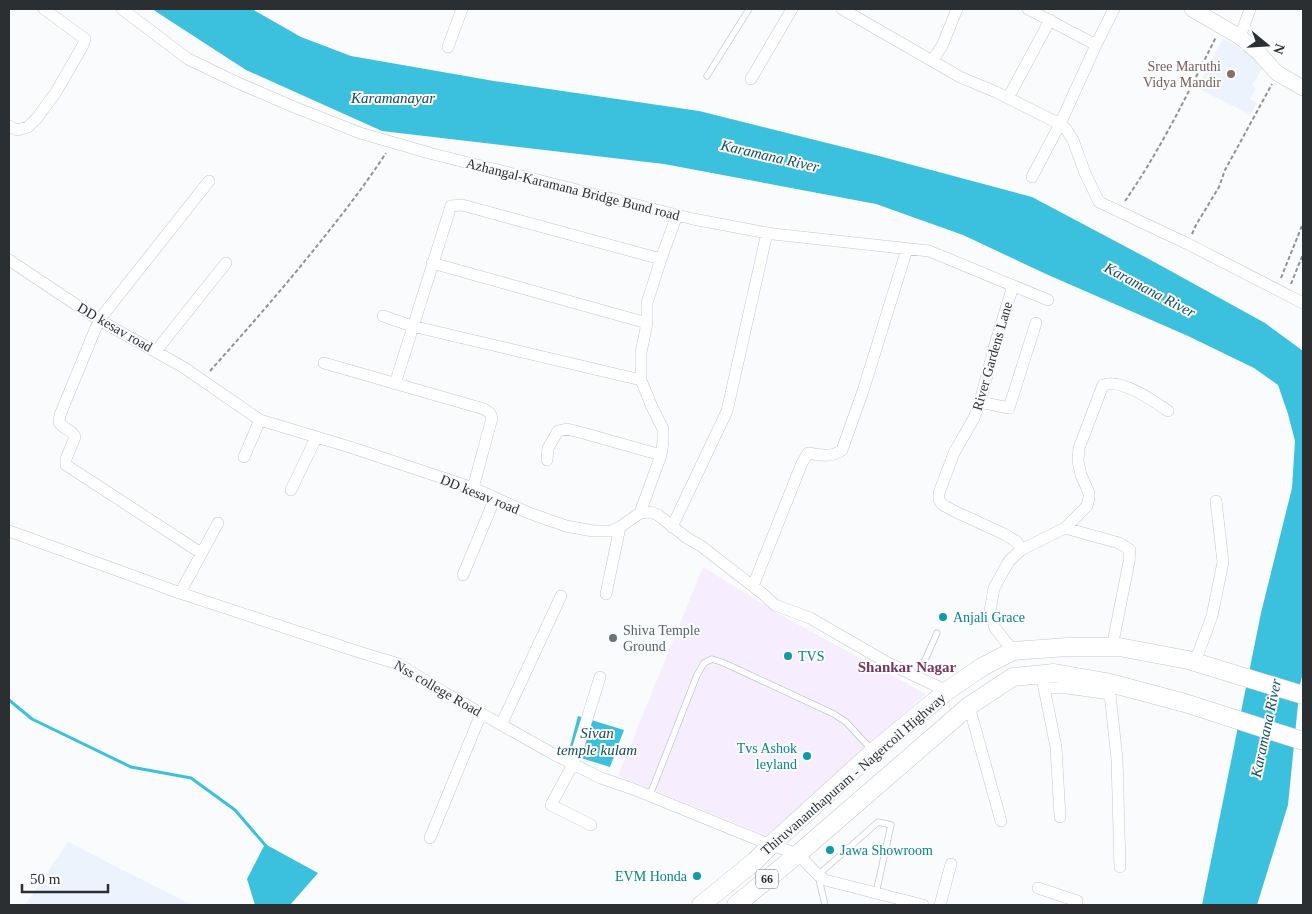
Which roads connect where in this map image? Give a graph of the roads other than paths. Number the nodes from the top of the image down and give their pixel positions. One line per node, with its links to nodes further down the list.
1 (44, 9): 22 (street)
2 (122, 9): 25 (street, Azhangal-Karamana Bridge Bund road)
3 (462, 9): 15 (street)
4 (748, 9): 17 (lane)
5 (792, 9): 18 (street)
6 (842, 9): 16 (street)
7 (956, 9): 16 (street)
8 (1028, 9): 12 (street)
9 (1114, 9): 14 (street)
10 (1192, 9): 13 (street)
11 (1250, 9): 13 (street)
12 (1050, 20): 14 (street); 20 (street)
13 (1240, 37): 19 (street)
14 (1096, 45): 21 (street)
15 (448, 47)
16 (932, 61): 20 (street)
17 (707, 76)
18 (750, 79)
19 (1303, 88)
20 (1008, 98): 21 (street)
21 (1060, 124): 23 (street); 34 (street)
22 (9, 126)
23 (1032, 177)
24 (209, 181): 36 (street)
25 (677, 215): 26 (street, Azhangal-Karamana Bridge Bund road); 28 (street)
26 (767, 233): 27 (street, Azhangal-Karamana Bridge Bund road); 57 (street)
27 (907, 249): 32 (street, Azhangal-Karamana Bridge Bund road); 64 (street)
28 (661, 259): 31 (street); 37 (street)
29 (9, 260): 36 (street, DD kesav road)
30 (226, 263): 40 (street)
31 (432, 263): 37 (street); 39 (street)
32 (1013, 286): 33 (street, Azhangal-Karamana Bridge Bund road); 44 (street, River Gardens Lane)
33 (1048, 300)
34 (1303, 302)
35 (383, 316): 39 (street)
36 (99, 320): 40 (street, DD kesav road); 62 (street)
37 (647, 323): 42 (street)
38 (1036, 323): 44 (street)
39 (412, 326): 42 (street); 43 (street)
40 (156, 351): 46 (street, DD kesav road)
41 (324, 363): 43 (street)
42 (641, 380): 48 (street)
43 (395, 384): 51 (street)
44 (980, 402): 61 (street, River Gardens Lane)
45 (1168, 411): 59 (street)
46 (260, 420): 47 (street, DD kesav road); 49 (street)
47 (316, 438): 51 (street, DD kesav road); 52 (street)
48 (661, 455): 50 (street); 55 (street)
49 (244, 457)
50 (546, 460)
51 (473, 488): 53 (street, DD kesav road)
52 (290, 490)
53 (496, 498): 58 (street, DD kesav road); 63 (street)
54 (1216, 500): 71 (street)
55 (640, 513): 57 (street); 58 (street)
56 (218, 523): 62 (street)
57 (672, 527): 64 (street)
58 (620, 528): 66 (street)
59 (1064, 528): 61 (street); 69 (street)
60 (9, 531): 65 (street, Nss college Road)
61 (1021, 550): 70 (street)
62 (201, 553): 65 (street)
63 (463, 575)
64 (753, 586): 73 (street)
65 (180, 593): 78 (street, Nss college Road)
66 (606, 594)
67 (561, 596): 79 (street)
68 (937, 633): 73 (lane)
69 (1112, 647): 70 (main road, Thiruvananthapuram - Nagercoil Highway); 71 (main road, Thiruvananthapuram - Nagercoil Highway)
70 (1013, 651): 75 (main road, Thiruvananthapuram - Nagercoil Highway)
71 (1192, 661): 76 (main road, Thiruvananthapuram - Nagercoil Highway)
72 (600, 676): 82 (street)
73 (918, 676): 75 (street)
74 (1042, 681): 77 (main road, Thiruvananthapuram - Nagercoil Highway); 80 (main road, Thiruvananthapuram - Nagercoil Highway); 84 (street); 91 (street)
75 (947, 691): 81 (main road, Thiruvananthapuram - Nagercoil Highway)
76 (1303, 695)
77 (969, 706): 85 (street); 89 (main road, Thiruvananthapuram - Nagercoil Highway)
78 (481, 714): 79 (street, Nss college Road); 87 (street)
79 (502, 725): 82 (street, Nss college Road)
80 (1303, 741)
81 (873, 752): 83 (lane); 88 (main road, Thiruvananthapuram - Nagercoil Highway)
82 (573, 764): 83 (street, Nss college Road); 86 (street)
83 (650, 795): 88 (street, Nss college Road)
84 (1060, 817)
85 (1001, 821)
86 (591, 825)
87 (430, 838)
88 (771, 845): 89 (street, Nss college Road); 95 (main road, Thiruvananthapuram - Nagercoil Highway)
89 (798, 854): 92 (street); 96 (main road, Thiruvananthapuram - Nagercoil Highway / 66)
90 (952, 864): 100 (street)
91 (1120, 867)
92 (818, 875): 94 (street); 94 (lane); 97 (lane)
93 (1038, 888): 101 (street)
94 (876, 893): 98 (street); 99 (street)
95 (702, 905)
96 (736, 905)
97 (825, 905)
98 (873, 905)
99 (923, 905)
100 (940, 905)
101 (1077, 905)

